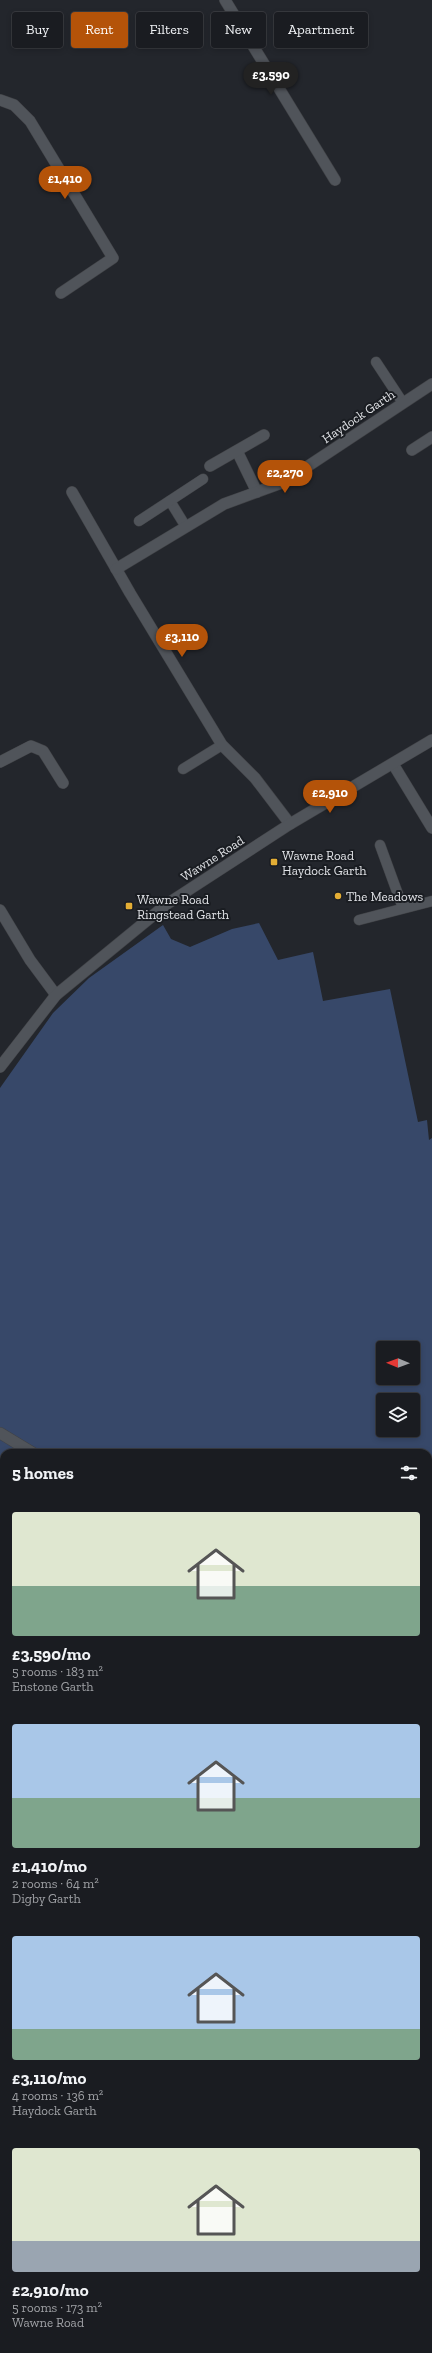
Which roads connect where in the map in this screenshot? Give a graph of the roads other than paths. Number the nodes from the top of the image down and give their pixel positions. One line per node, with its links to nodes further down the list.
1 (225, 0): 3 (street)
2 (0, 100): 4 (street)
3 (335, 180)
4 (61, 293)
5 (376, 362): 7 (lane)
6 (432, 384): 7 (street, Haydock Garth)
7 (403, 403): 15 (street, Haydock Garth)
8 (264, 435): 11 (street)
9 (432, 437): 10 (street)
10 (412, 450)
11 (237, 451): 12 (street); 15 (street)
12 (210, 466)
13 (203, 479): 16 (lane)
14 (72, 492): 19 (street)
15 (257, 492): 18 (street, Haydock Garth)
16 (170, 501): 17 (lane); 18 (lane)
17 (139, 521)
18 (186, 527): 19 (street, Haydock Garth)
19 (116, 569): 21 (street)
20 (432, 740): 23 (street, Wawne Road)
21 (222, 745): 24 (lane); 26 (street)
22 (0, 762): 25 (street)
23 (393, 764): 26 (street, Wawne Road); 27 (street)
24 (183, 769)
25 (63, 782)
26 (290, 824): 33 (street, Wawne Road)
27 (432, 828)
28 (380, 845): 30 (lane)
29 (432, 901): 30 (lane)
30 (403, 908): 32 (lane)
31 (0, 910): 33 (street)
32 (359, 920)
33 (56, 995): 34 (street, Wawne Road)
34 (0, 1067)
35 (0, 1433): 36 (street)
36 (26, 1449)

